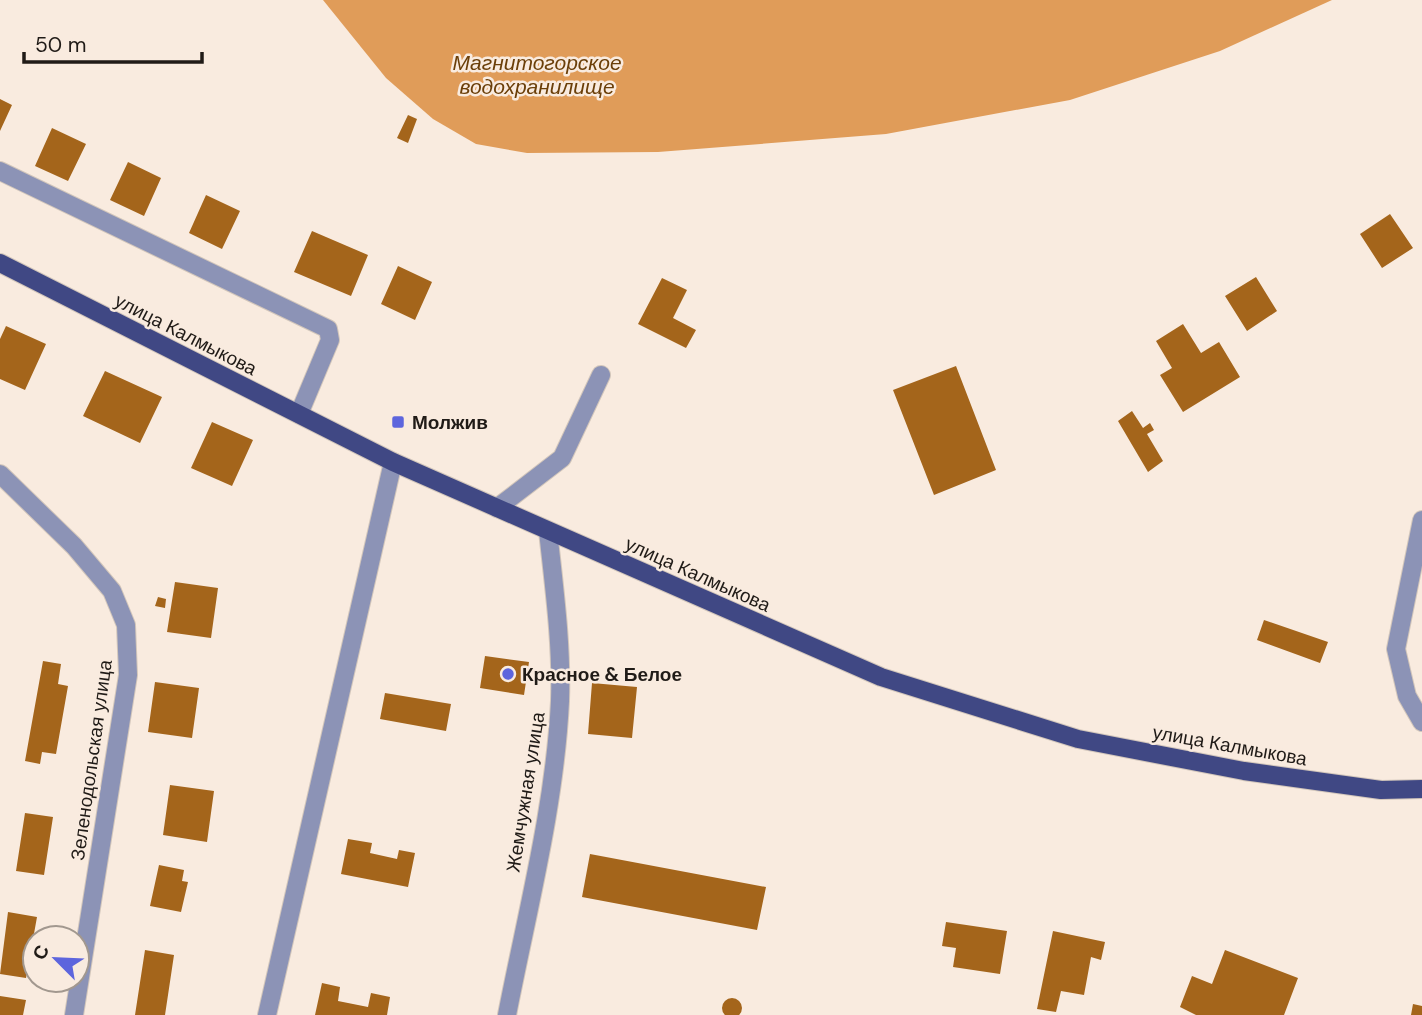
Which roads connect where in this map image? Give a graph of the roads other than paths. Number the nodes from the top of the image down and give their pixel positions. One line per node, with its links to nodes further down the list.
1 (0, 171): 4 (street)
2 (0, 263): 4 (main road, улица Калмыкова)
3 (601, 374): 7 (street)
4 (299, 414): 5 (main road, улица Калмыкова)
5 (393, 462): 7 (main road, улица Калмыкова); 13 (street)
6 (0, 474): 12 (street, Зеленодольская улица)
7 (497, 509): 9 (main road, улица Калмыкова)
8 (1422, 520): 10 (street)
9 (548, 531): 11 (main road, улица Калмыкова); 14 (street, Жемчужная улица)
10 (1422, 722)
11 (1422, 789)
12 (74, 1015)
13 (267, 1015)
14 (507, 1015)

